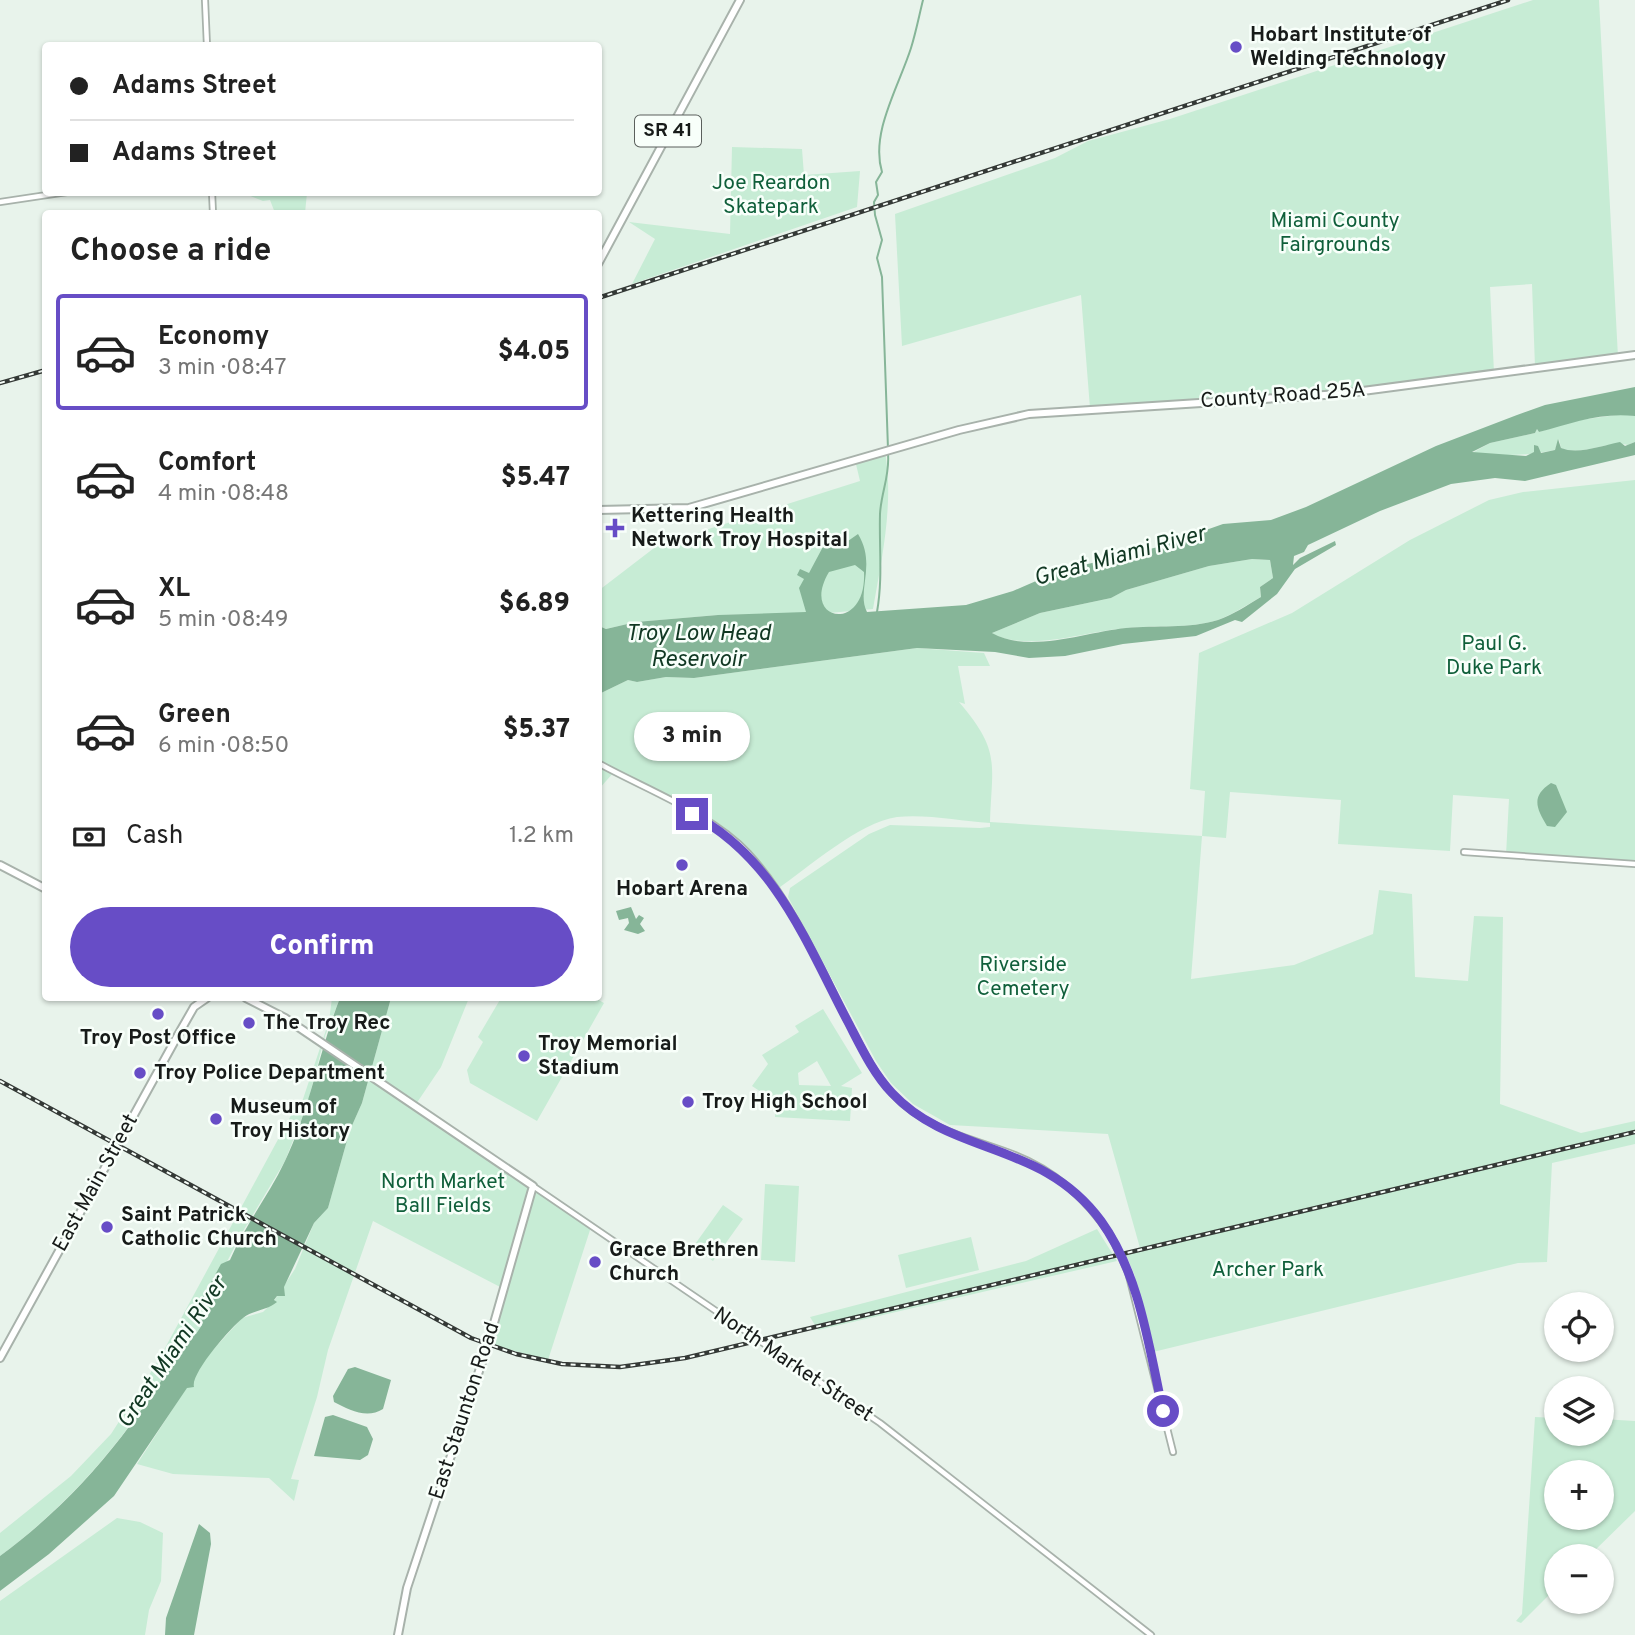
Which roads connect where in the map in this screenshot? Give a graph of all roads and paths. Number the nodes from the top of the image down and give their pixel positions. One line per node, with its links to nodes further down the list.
1 (205, 0): 3 (street)
2 (740, 0): 6 (main road, SR 41)
3 (207, 42)
4 (42, 196): 5 (street)
5 (0, 202)
6 (602, 257)
7 (1635, 355): 8 (main road, County Road 25A)
8 (602, 510)
9 (602, 766): 20 (street, bridge)
10 (1464, 852): 11 (street)
11 (1635, 864)
12 (0, 865): 13 (main road)
13 (42, 887)
14 (194, 1001): 17 (main road)
15 (203, 1001): 17 (main road)
16 (251, 1001): 18 (main road, North Market Street)
17 (194, 1007): 19 (main road, East Main Street)
18 (533, 1186): 21 (main road, East Staunton Road); 22 (street, North Market Street)
19 (0, 1358)
20 (1173, 1452)
21 (398, 1635)
22 (1152, 1635)

